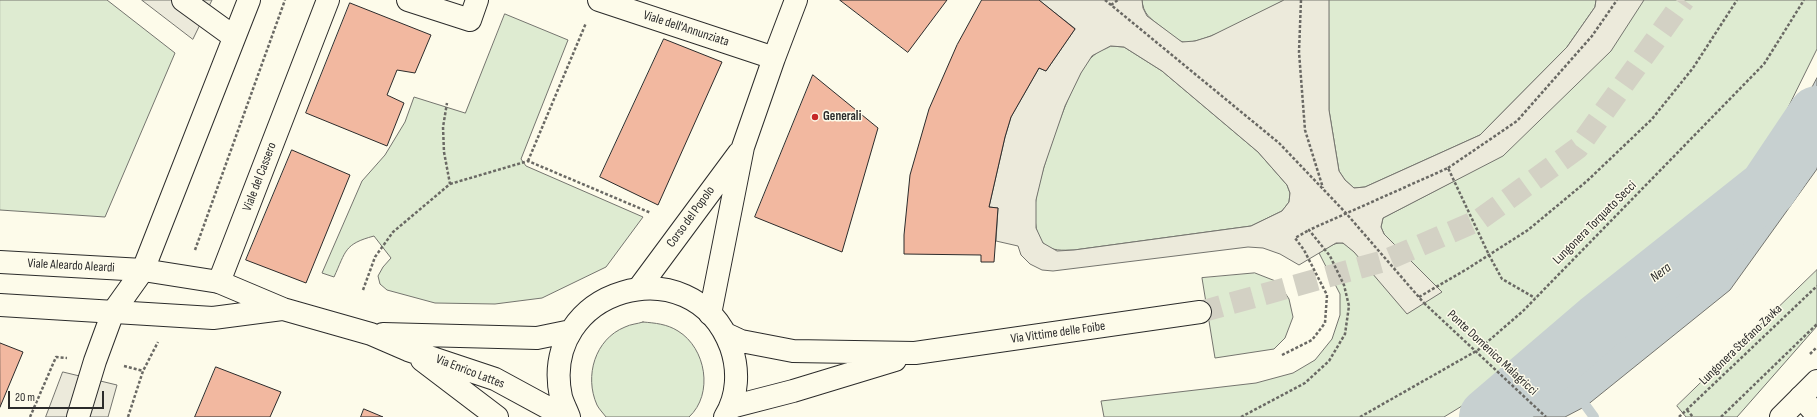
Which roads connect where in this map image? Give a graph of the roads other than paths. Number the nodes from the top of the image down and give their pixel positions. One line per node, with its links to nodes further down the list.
1 (183, 0): 8 (street)
2 (249, 0): 8 (street)
3 (328, 0): 13 (street, Viale del Cassero)
4 (408, 0): 5 (street)
5 (477, 0)
6 (599, 0): 9 (street, Viale dell'Annunziata)
7 (796, 0): 9 (street, Corso del Popolo)
8 (234, 37): 12 (street)
9 (774, 58): 10 (street, Corso del Popolo)
10 (743, 147): 14 (street, Corso del Popolo); 19 (street, Corso del Popolo)
11 (0, 262): 12 (street, Viale Aleardo Aleardi)
12 (143, 270): 13 (street); 17 (street)
13 (219, 282): 16 (street, Via Enrico Lattes)
14 (639, 288): 19 (street); 20 (street)
15 (0, 305): 17 (street)
16 (283, 309): 17 (street, Via Enrico Lattes); 21 (street, Via Enrico Lattes)
17 (113, 312): 29 (street)
18 (1200, 312): 24 (street, Via Vittime delle Foibe)
19 (710, 314): 22 (street)
20 (571, 331): 21 (street, Via Enrico Lattes); 32 (street)
21 (371, 334): 23 (street, Via Enrico Lattes)
22 (726, 334): 24 (street, Via Vittime delle Foibe); 27 (street)
23 (408, 350): 30 (street); 31 (street, Via Enrico Lattes)
24 (915, 354): 27 (street, Via Vittime delle Foibe)
25 (1817, 381): 26 (street)
26 (1801, 397): 28 (street); 33 (street)
27 (728, 412)
28 (1817, 415)
29 (78, 417)
30 (497, 417)
31 (565, 417)
32 (569, 417)
33 (1781, 417)

